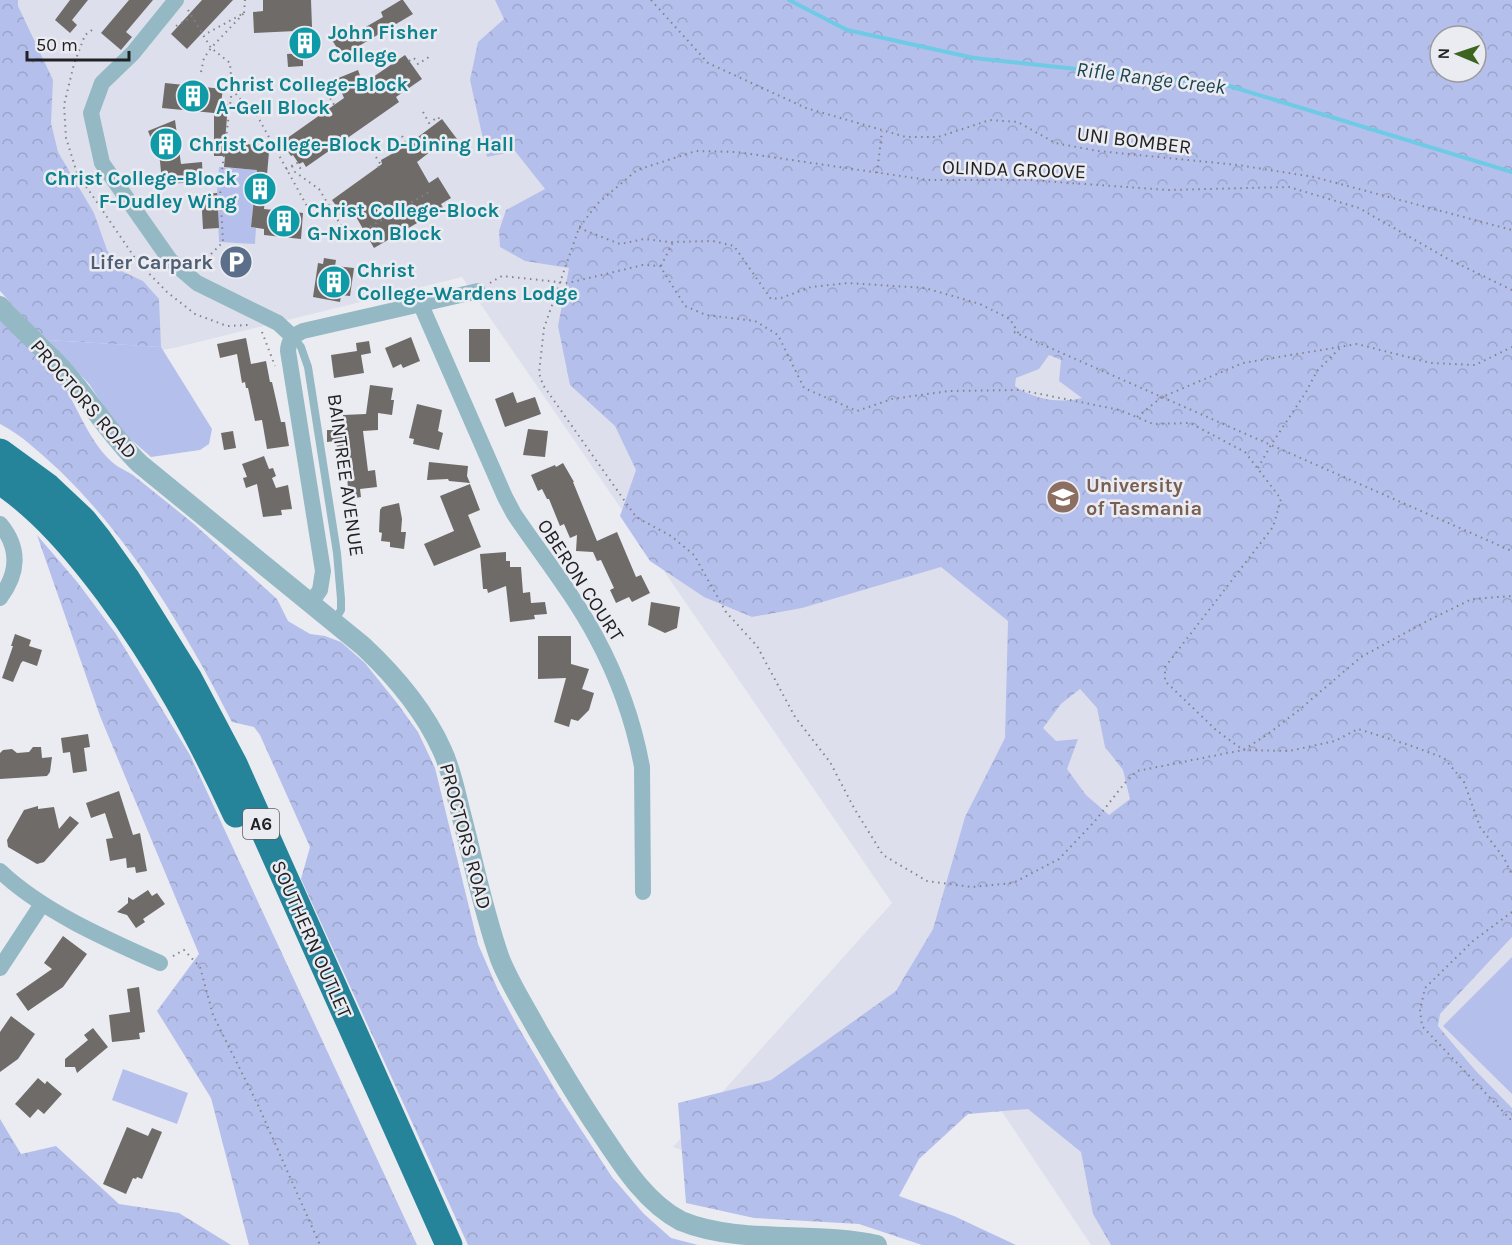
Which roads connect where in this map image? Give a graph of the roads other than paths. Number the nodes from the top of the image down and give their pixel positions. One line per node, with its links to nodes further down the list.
1 (176, 0): 5 (street)
2 (478, 291): 3 (street)
3 (421, 305): 5 (street); 13 (street, OBERON COURT)
4 (0, 306): 10 (street, PROCTORS ROAD)
5 (292, 337): 10 (street, BAINTREE AVENUE); 11 (lane, BAINTREE AVENUE)
6 (0, 452): 18 (highway, SOUTHERN OUTLET / A6)
7 (0, 481): 17 (highway, SOUTHERN OUTLET / A6)
8 (0, 524): 9 (street)
9 (0, 598)
10 (311, 603): 11 (street, PROCTORS ROAD)
11 (334, 622): 19 (street, PROCTORS ROAD)
12 (0, 871): 14 (street)
13 (643, 892)
14 (42, 904): 15 (street); 16 (street)
15 (159, 963)
16 (0, 968)
17 (429, 1245)
18 (449, 1245)
19 (877, 1245)

